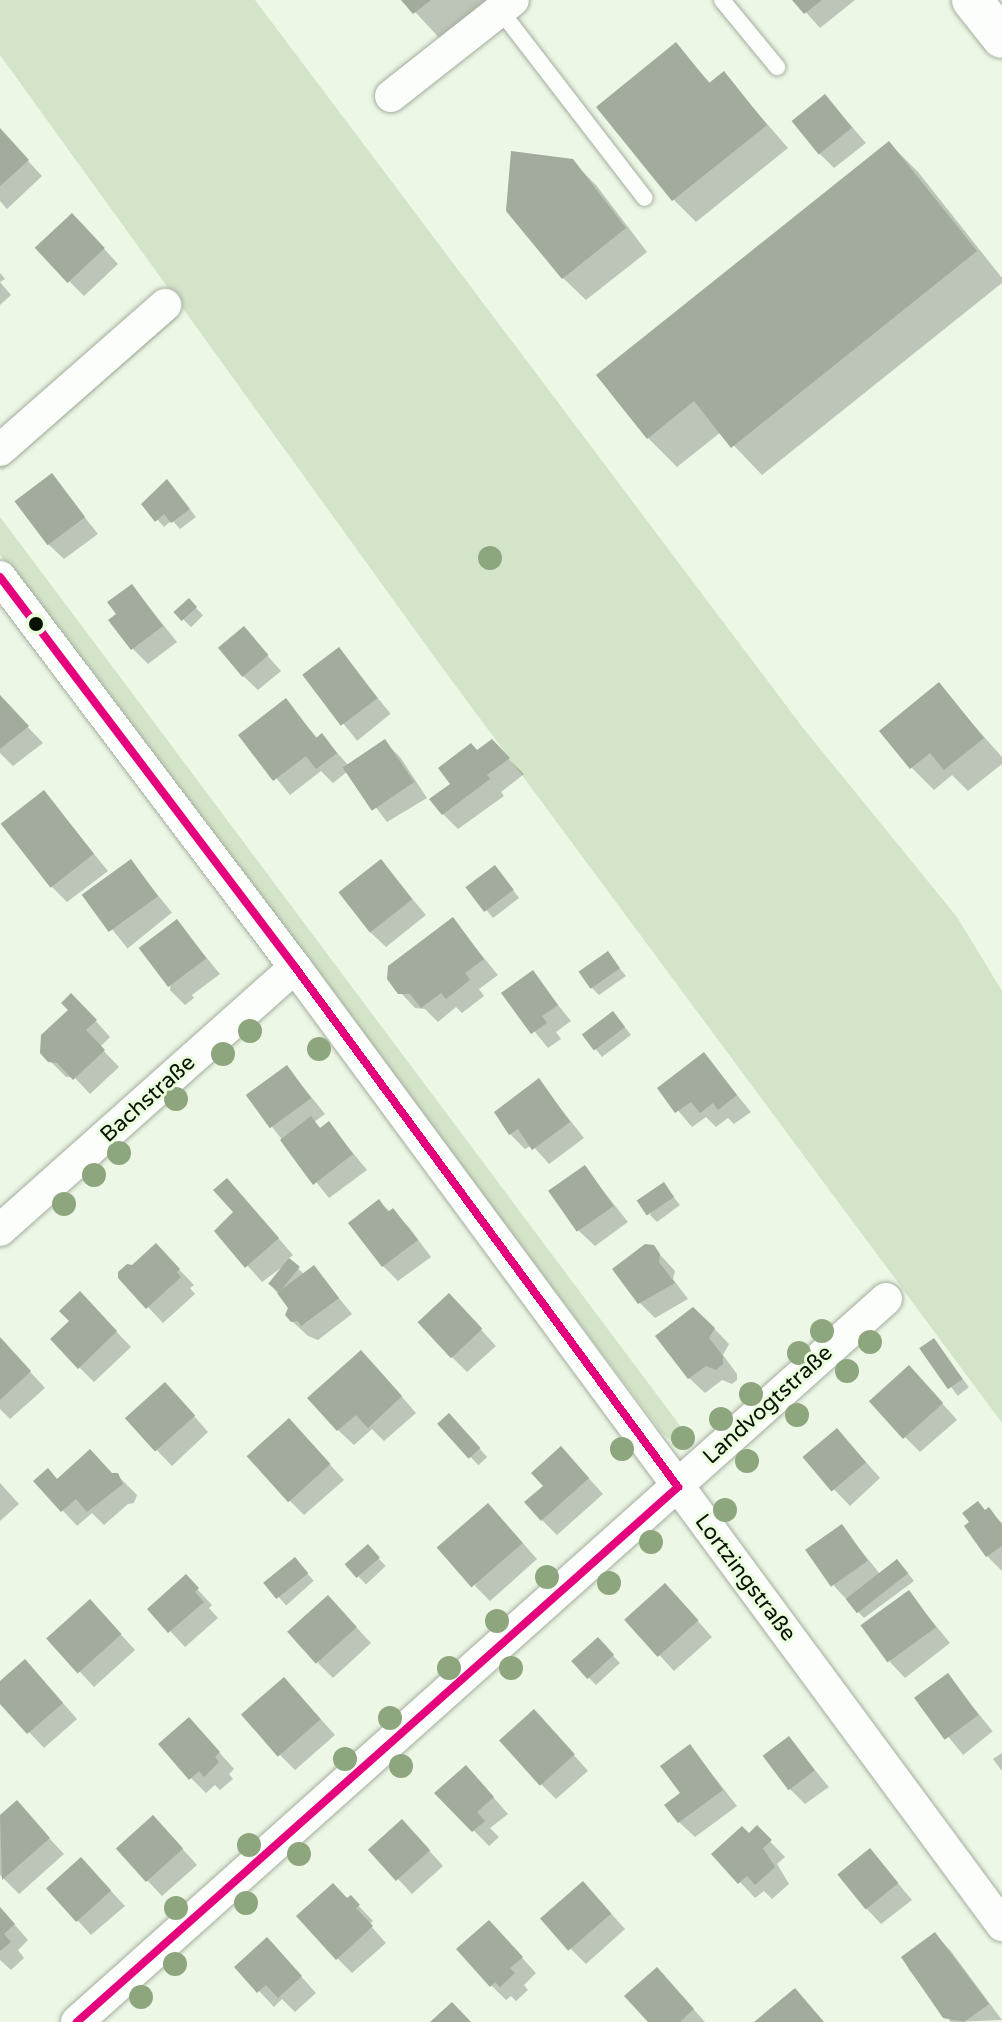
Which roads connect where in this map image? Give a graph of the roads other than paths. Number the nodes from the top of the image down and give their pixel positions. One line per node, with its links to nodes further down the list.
1 (722, 0): 5 (lane)
2 (972, 0): 4 (street)
3 (506, 5): 6 (street); 7 (lane)
4 (1002, 38)
5 (777, 67)
6 (391, 96)
7 (645, 198)
8 (165, 305): 9 (street)
9 (0, 450)
10 (0, 577): 11 (street, Lortzingstraße)
11 (295, 967): 12 (street, Bachstraße); 14 (street, Lortzingstraße)
12 (0, 1230)
13 (886, 1299): 14 (street, Landvogtstraße)
14 (678, 1487): 15 (street, Lortzingstraße); 16 (street, Landvogtstraße)
15 (1002, 1925)
16 (77, 2022)

